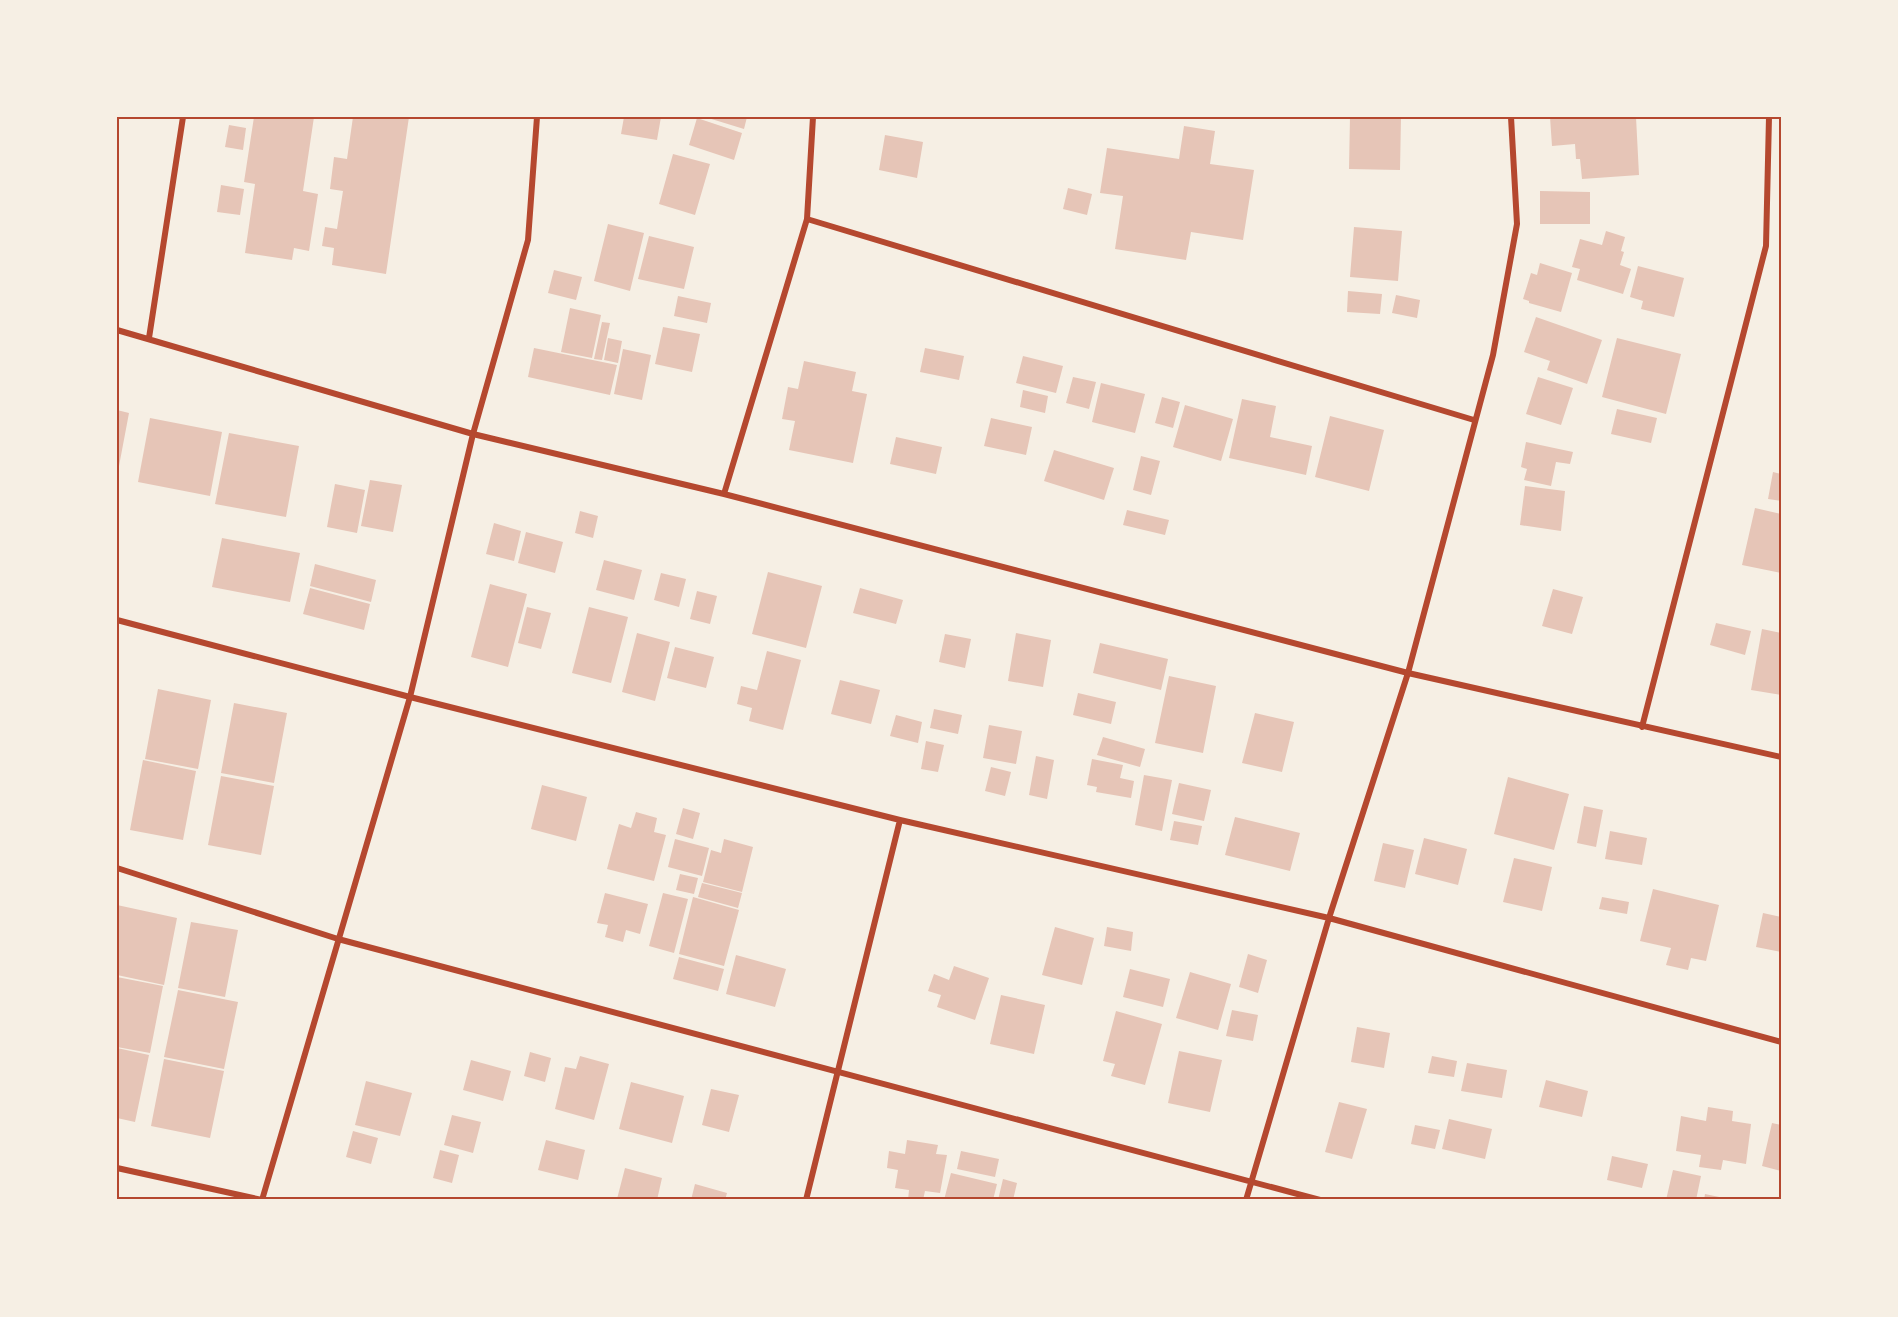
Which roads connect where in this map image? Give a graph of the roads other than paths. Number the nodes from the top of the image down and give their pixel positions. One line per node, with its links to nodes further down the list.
1 (183, 117): 8 (street)
2 (537, 117): 10 (street)
3 (813, 117): 6 (street)
4 (1511, 117): 9 (street)
5 (1769, 117): 15 (street)
6 (807, 219): 9 (street); 11 (street)
7 (117, 330): 8 (street)
8 (149, 338): 10 (street)
9 (1474, 420): 13 (street)
10 (473, 434): 11 (street); 14 (street)
11 (724, 494): 13 (street)
12 (117, 620): 14 (street)
13 (1408, 673): 15 (street); 19 (street)
14 (410, 697): 17 (street); 20 (street)
15 (1641, 727): 16 (street)
16 (1781, 757)
17 (900, 820): 19 (street); 22 (street)
18 (117, 868): 20 (street)
19 (1329, 918): 21 (street); 24 (street)
20 (338, 939): 22 (street); 25 (street)
21 (1781, 1042)
22 (838, 1073): 24 (street); 26 (street)
23 (117, 1168): 25 (street)
24 (1250, 1182): 27 (street); 28 (street)
25 (262, 1200)
26 (806, 1200)
27 (1246, 1200)
28 (1320, 1200)

